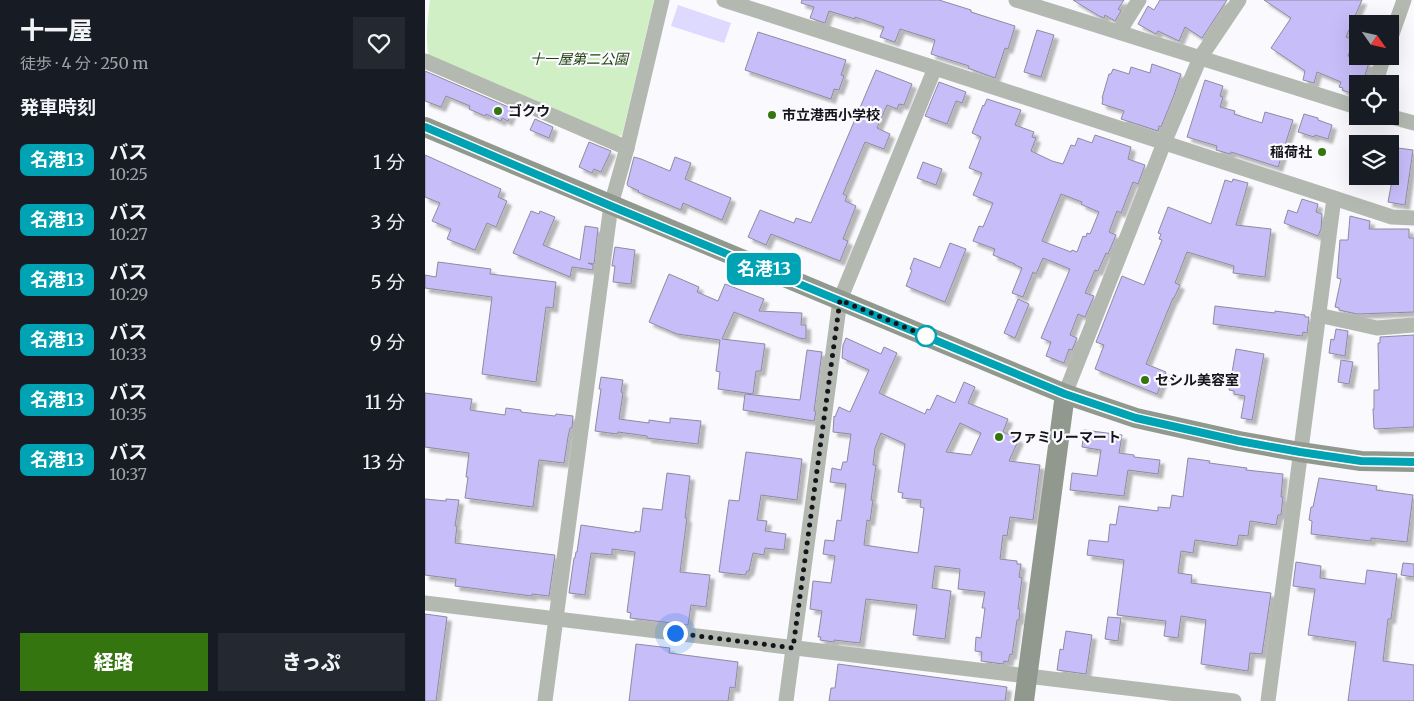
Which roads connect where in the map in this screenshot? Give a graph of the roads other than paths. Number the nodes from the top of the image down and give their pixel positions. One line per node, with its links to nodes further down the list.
1 (662, 0): 17 (street)
2 (1139, 0): 8 (street)
3 (1239, 0): 9 (street)
4 (1404, 0): 7 (street)
5 (732, 1): 11 (street)
6 (1021, 1): 8 (street)
7 (1399, 15)
8 (1119, 32): 9 (street)
9 (1199, 58): 12 (street); 16 (street)
10 (425, 61): 17 (street)
11 (935, 68): 16 (street); 21 (street)
12 (1349, 105)
13 (1399, 119): 14 (street)
14 (1414, 123)
15 (425, 127): 19 (main road)
16 (1164, 143): 18 (street); 24 (street)
17 (627, 148): 19 (street)
18 (1334, 198): 20 (street); 22 (street)
19 (611, 206): 21 (main road); 28 (street)
20 (1414, 218)
21 (840, 300): 24 (main road); 29 (street)
22 (1318, 315): 23 (street); 25 (street)
23 (1414, 325)
24 (1065, 394): 25 (main road); 30 (main road)
25 (1300, 452): 26 (main road); 35 (street)
26 (1414, 462)
27 (425, 603): 28 (street)
28 (556, 619): 29 (street); 31 (street)
29 (793, 648): 30 (street); 32 (street)
30 (1027, 676): 33 (main road); 34 (street)
31 (545, 701)
32 (786, 701)
33 (1024, 701)
34 (1234, 701)
35 (1268, 701)

